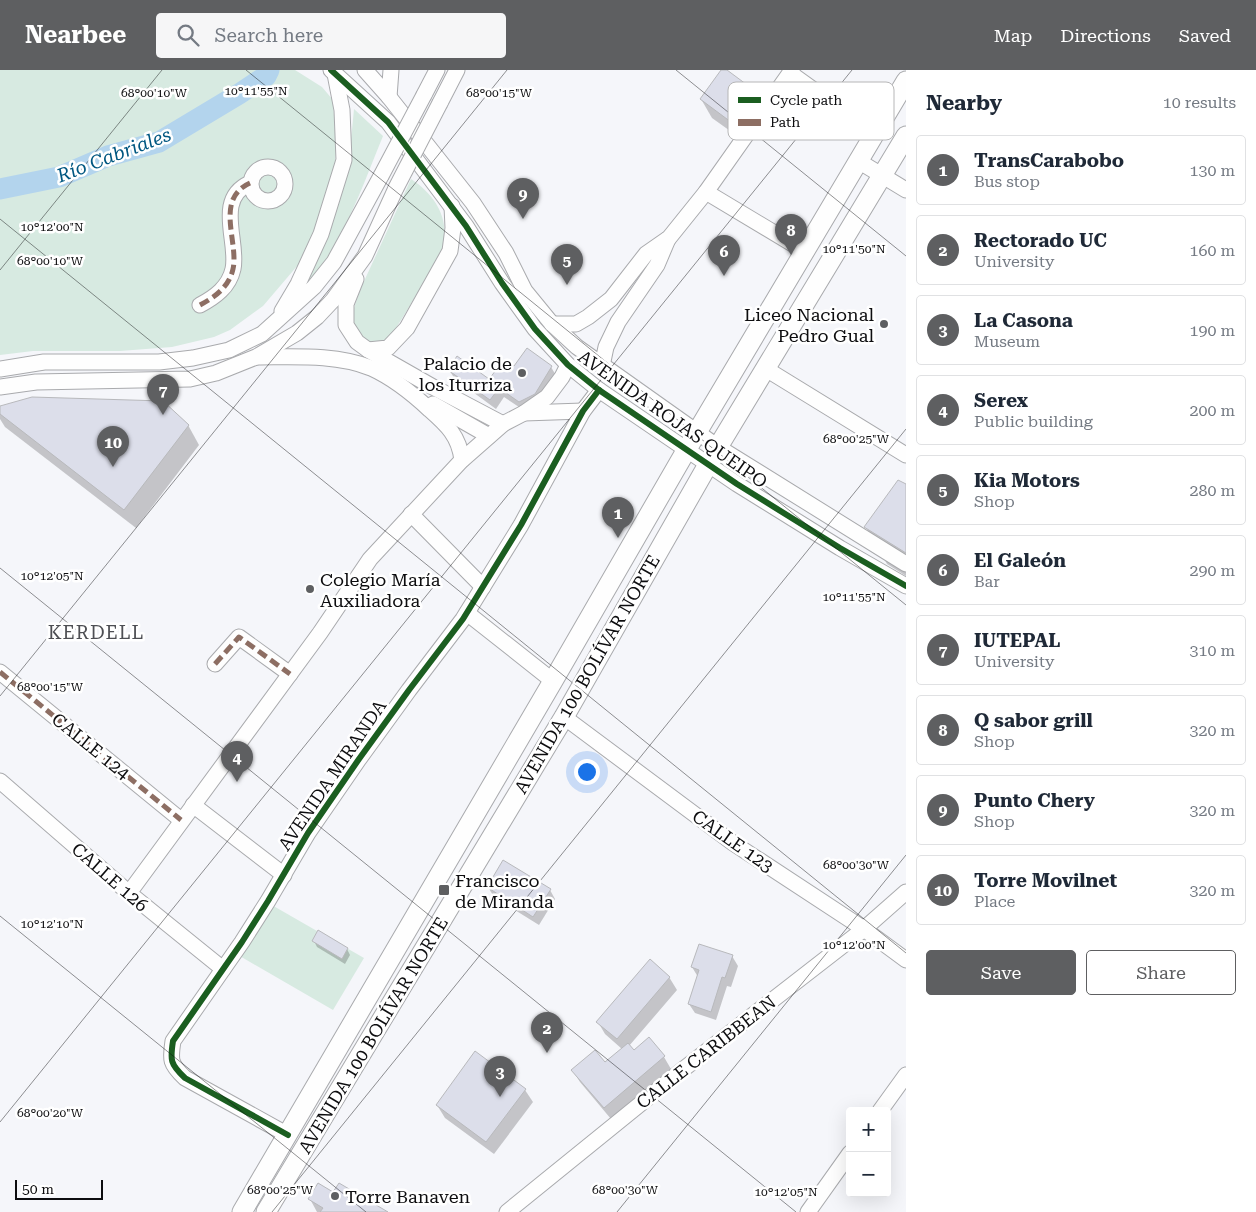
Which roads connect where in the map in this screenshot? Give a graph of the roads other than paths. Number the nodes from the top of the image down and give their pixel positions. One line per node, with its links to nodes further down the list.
1 (365, 70): 9 (street, AVENIDA ROJAS QUEIPO)
2 (391, 70): 9 (street)
3 (437, 70): 24 (street, bridge)
4 (458, 70): 22 (street, bridge)
5 (333, 72): 19 (street, AVENIDA ROJAS QUEIPO); 24 (street)
6 (791, 72): 8 (street)
7 (906, 81): 10 (main road)
8 (805, 82)
9 (389, 97): 25 (street, AVENIDA ROJAS QUEIPO)
10 (894, 102)
11 (906, 136): 15 (main road, AVENIDA 100 BOLÍVAR NORTE)
12 (743, 140): 18 (street)
13 (873, 140): 14 (main road, AVENIDA 100 BOLÍVAR NORTE)
14 (860, 162): 15 (street); 21 (main road, AVENIDA 100 BOLÍVAR NORTE)
15 (883, 176): 17 (street); 31 (main road, AVENIDA 100 BOLÍVAR NORTE)
16 (250, 183): 23 (street)
17 (906, 190)
18 (706, 192): 20 (street); 21 (street)
19 (452, 206): 26 (street); 28 (street, AVENIDA ROJAS QUEIPO)
20 (669, 238): 25 (street); 29 (street)
21 (806, 252): 38 (main road, AVENIDA 100 BOLÍVAR NORTE)
22 (365, 256): 26 (street); 27 (street)
23 (200, 305)
24 (276, 321): 30 (street)
25 (552, 324): 29 (street, AVENIDA ROJAS QUEIPO)
26 (368, 350): 37 (street)
27 (256, 357): 32 (street); 33 (street)
28 (568, 365): 34 (street, AVENIDA ROJAS QUEIPO); 36 (street)
29 (602, 366): 38 (street, AVENIDA ROJAS QUEIPO)
30 (0, 369)
31 (766, 369): 40 (main road, AVENIDA 100 BOLÍVAR NORTE); 42 (street)
32 (0, 388)
33 (408, 390): 39 (street); 43 (street)
34 (599, 390): 35 (street, AVENIDA MIRANDA); 41 (street, AVENIDA ROJAS QUEIPO)
35 (583, 411): 36 (street); 47 (street, AVENIDA MIRANDA)
36 (524, 413): 37 (street)
37 (503, 424): 39 (street)
38 (698, 432): 40 (street, AVENIDA ROJAS QUEIPO); 41 (main road, AVENIDA 100 BOLÍVAR NORTE)
39 (489, 436): 43 (street)
40 (718, 447): 44 (main road, AVENIDA 100 BOLÍVAR NORTE); 46 (street, AVENIDA ROJAS QUEIPO)
41 (687, 449): 44 (street, AVENIDA ROJAS QUEIPO); 53 (main road, AVENIDA 100 BOLÍVAR NORTE)
42 (906, 455)
43 (462, 460): 45 (street)
44 (708, 464): 48 (street, AVENIDA ROJAS QUEIPO); 54 (main road, AVENIDA 100 BOLÍVAR NORTE)
45 (411, 514): 47 (street); 52 (street)
46 (906, 564)
47 (483, 586): 49 (street, AVENIDA MIRANDA)
48 (906, 586)
49 (467, 613): 53 (street); 58 (street, AVENIDA MIRANDA)
50 (215, 664): 52 (street)
51 (0, 672): 57 (street, CALLE 124)
52 (290, 674): 56 (street)
53 (553, 682): 66 (main road, AVENIDA 100 BOLÍVAR NORTE)
54 (564, 717): 61 (street, CALLE 123); 69 (main road, AVENIDA 100 BOLÍVAR NORTE)
55 (0, 781): 60 (street, CALLE 126)
56 (193, 805): 57 (street); 58 (street)
57 (181, 820): 60 (street)
58 (284, 875): 63 (street, AVENIDA MIRANDA)
59 (906, 892): 61 (street, CALLE CARIBBEAN)
60 (128, 893): 63 (street, CALLE 126)
61 (864, 929): 62 (street, CALLE 123); 70 (street, CALLE CARIBBEAN)
62 (906, 960)
63 (223, 969): 66 (street, AVENIDA MIRANDA)
64 (906, 1075): 65 (street)
65 (883, 1107)
66 (288, 1135): 68 (main road, AVENIDA 100 BOLÍVAR NORTE)
67 (846, 1159): 71 (street)
68 (242, 1212)
69 (266, 1212)
70 (507, 1212)
71 (808, 1212)

